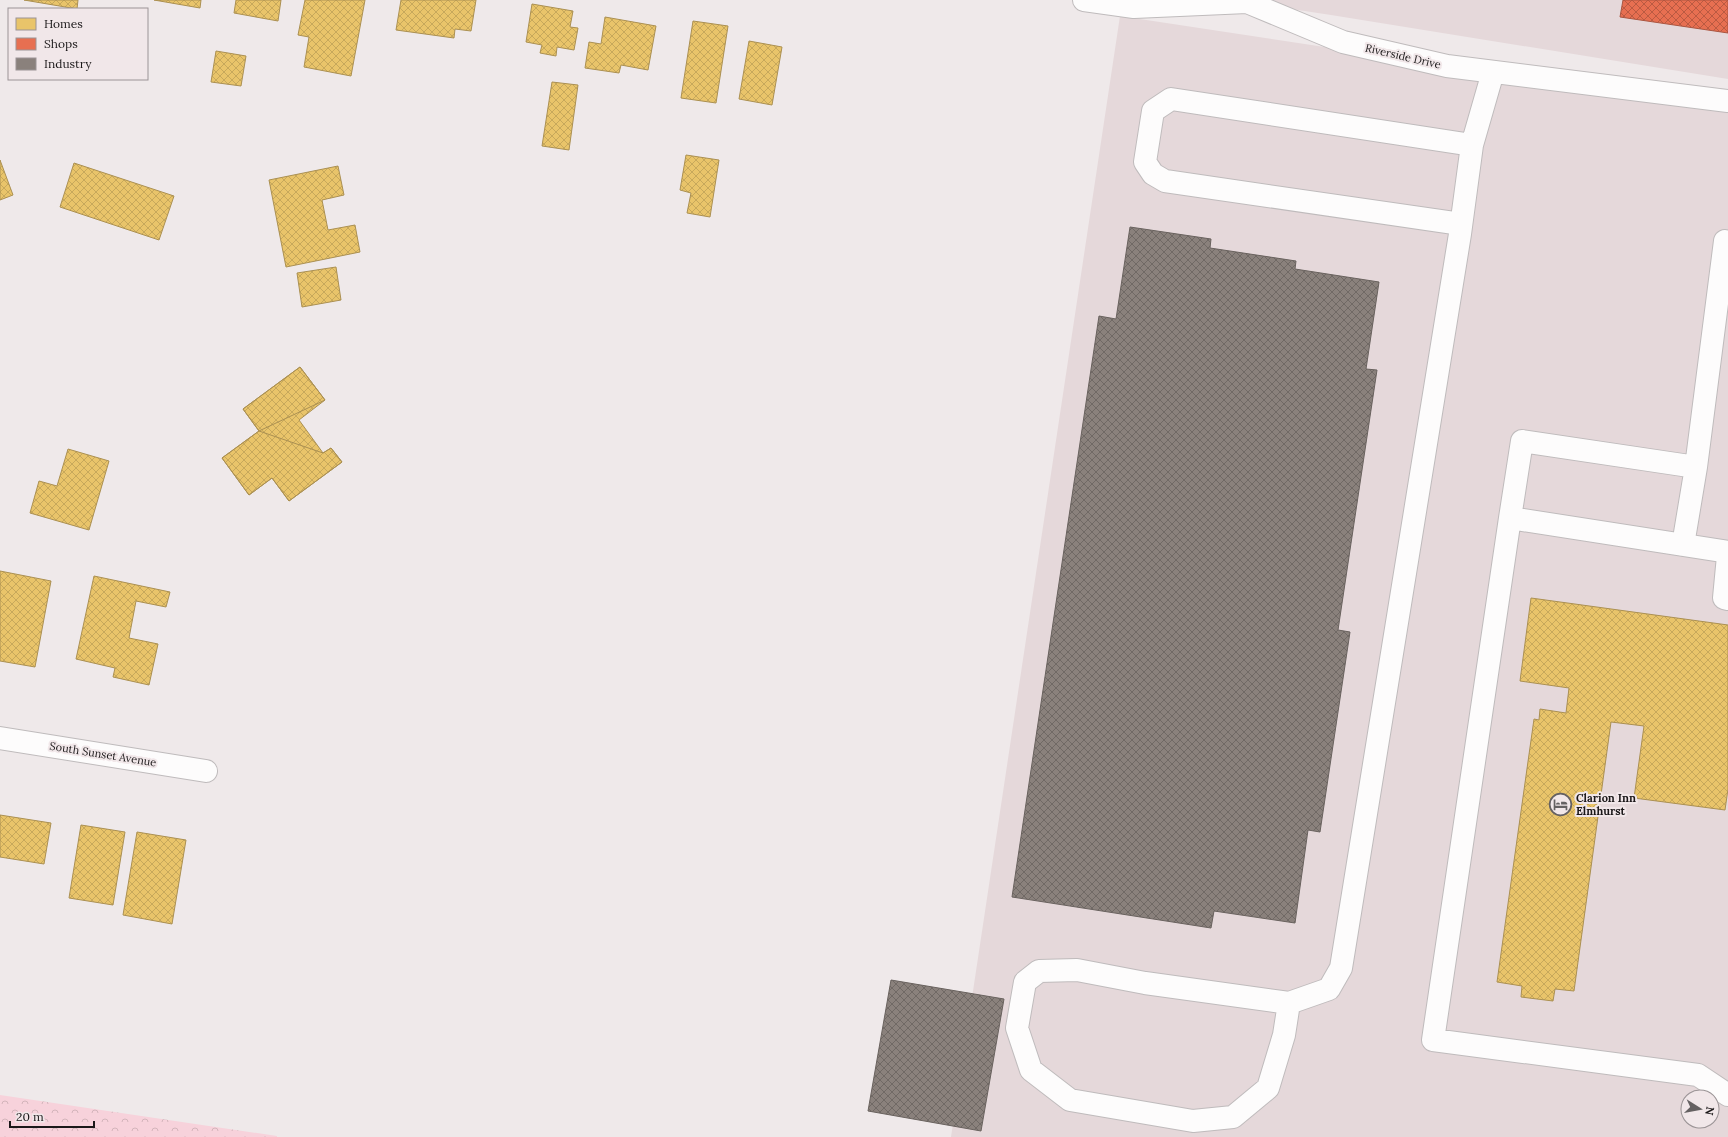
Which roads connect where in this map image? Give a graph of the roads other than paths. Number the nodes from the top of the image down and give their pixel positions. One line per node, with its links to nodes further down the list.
1 (1084, 0): 2 (street, Riverside Drive)
2 (1135, 4): 3 (street, Riverside Drive)
3 (1492, 72): 4 (street, Riverside Drive); 5 (street)
4 (1728, 101)
5 (1472, 145): 6 (street); 6 (street)
6 (1461, 224): 16 (street)
7 (1728, 242): 8 (street)
8 (1696, 467): 9 (street); 10 (street)
9 (1510, 518): 10 (street); 17 (street)
10 (1682, 545): 11 (street)
11 (1728, 552)
12 (1728, 556): 13 (street)
13 (1728, 599)
14 (0, 738): 15 (street, South Sunset Avenue)
15 (206, 771)
16 (1289, 1003): 16 (street)
17 (1728, 1095)

